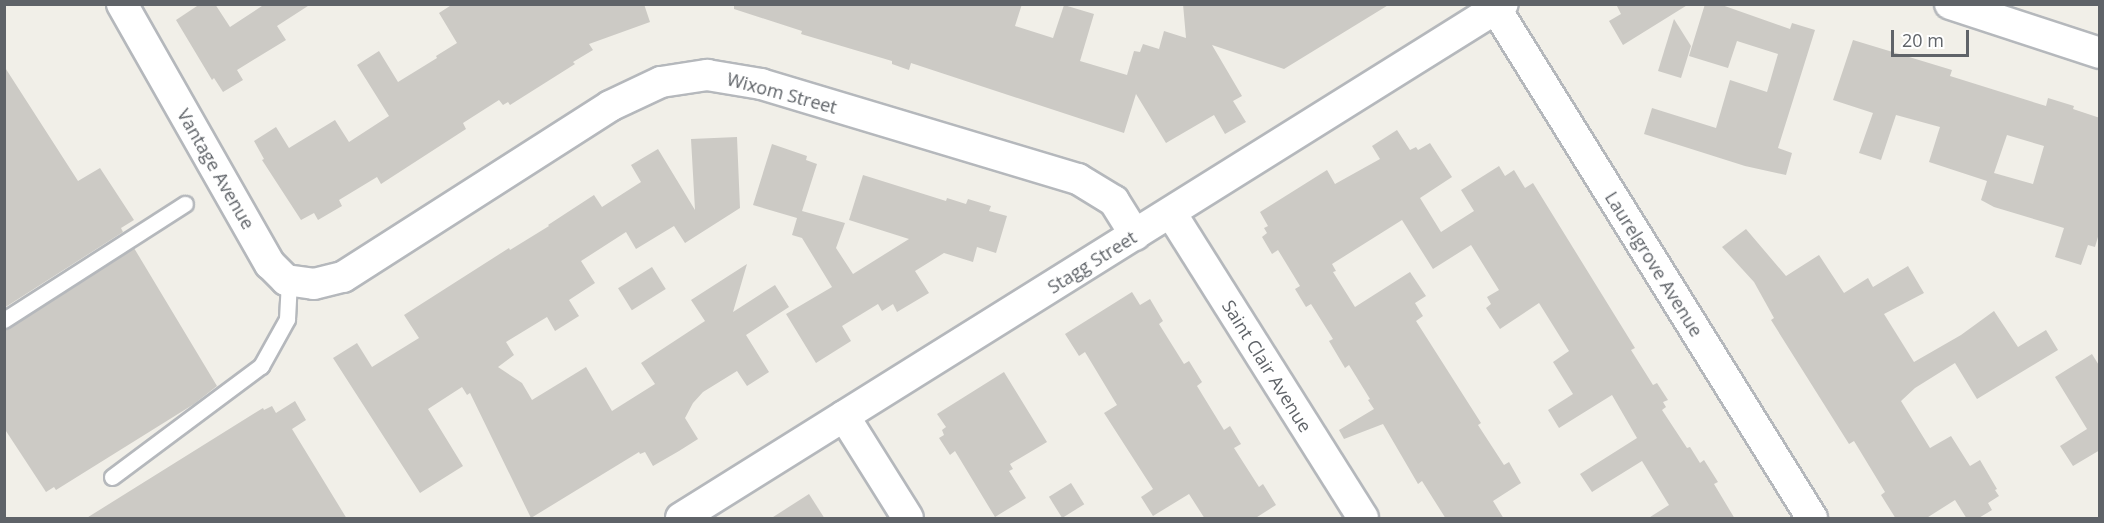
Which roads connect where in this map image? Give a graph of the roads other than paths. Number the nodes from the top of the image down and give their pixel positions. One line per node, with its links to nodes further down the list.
1 (122, 4): 8 (street, Vantage Avenue)
2 (1950, 4): 4 (street)
3 (1500, 7): 6 (street, Stagg Street); 15 (street, Laurelgrove Avenue)
4 (2100, 52)
5 (185, 204): 9 (lane)
6 (1171, 213): 7 (street, Stagg Street); 14 (street, Saint Clair Avenue)
7 (1135, 235): 8 (street, Wixom Street); 10 (street, Stagg Street)
8 (289, 280): 11 (lane)
9 (4, 320)
10 (844, 416): 12 (street, Stagg Street); 13 (street)
11 (112, 477)
12 (681, 519)
13 (908, 519)
14 (1363, 519)
15 (1812, 519)

